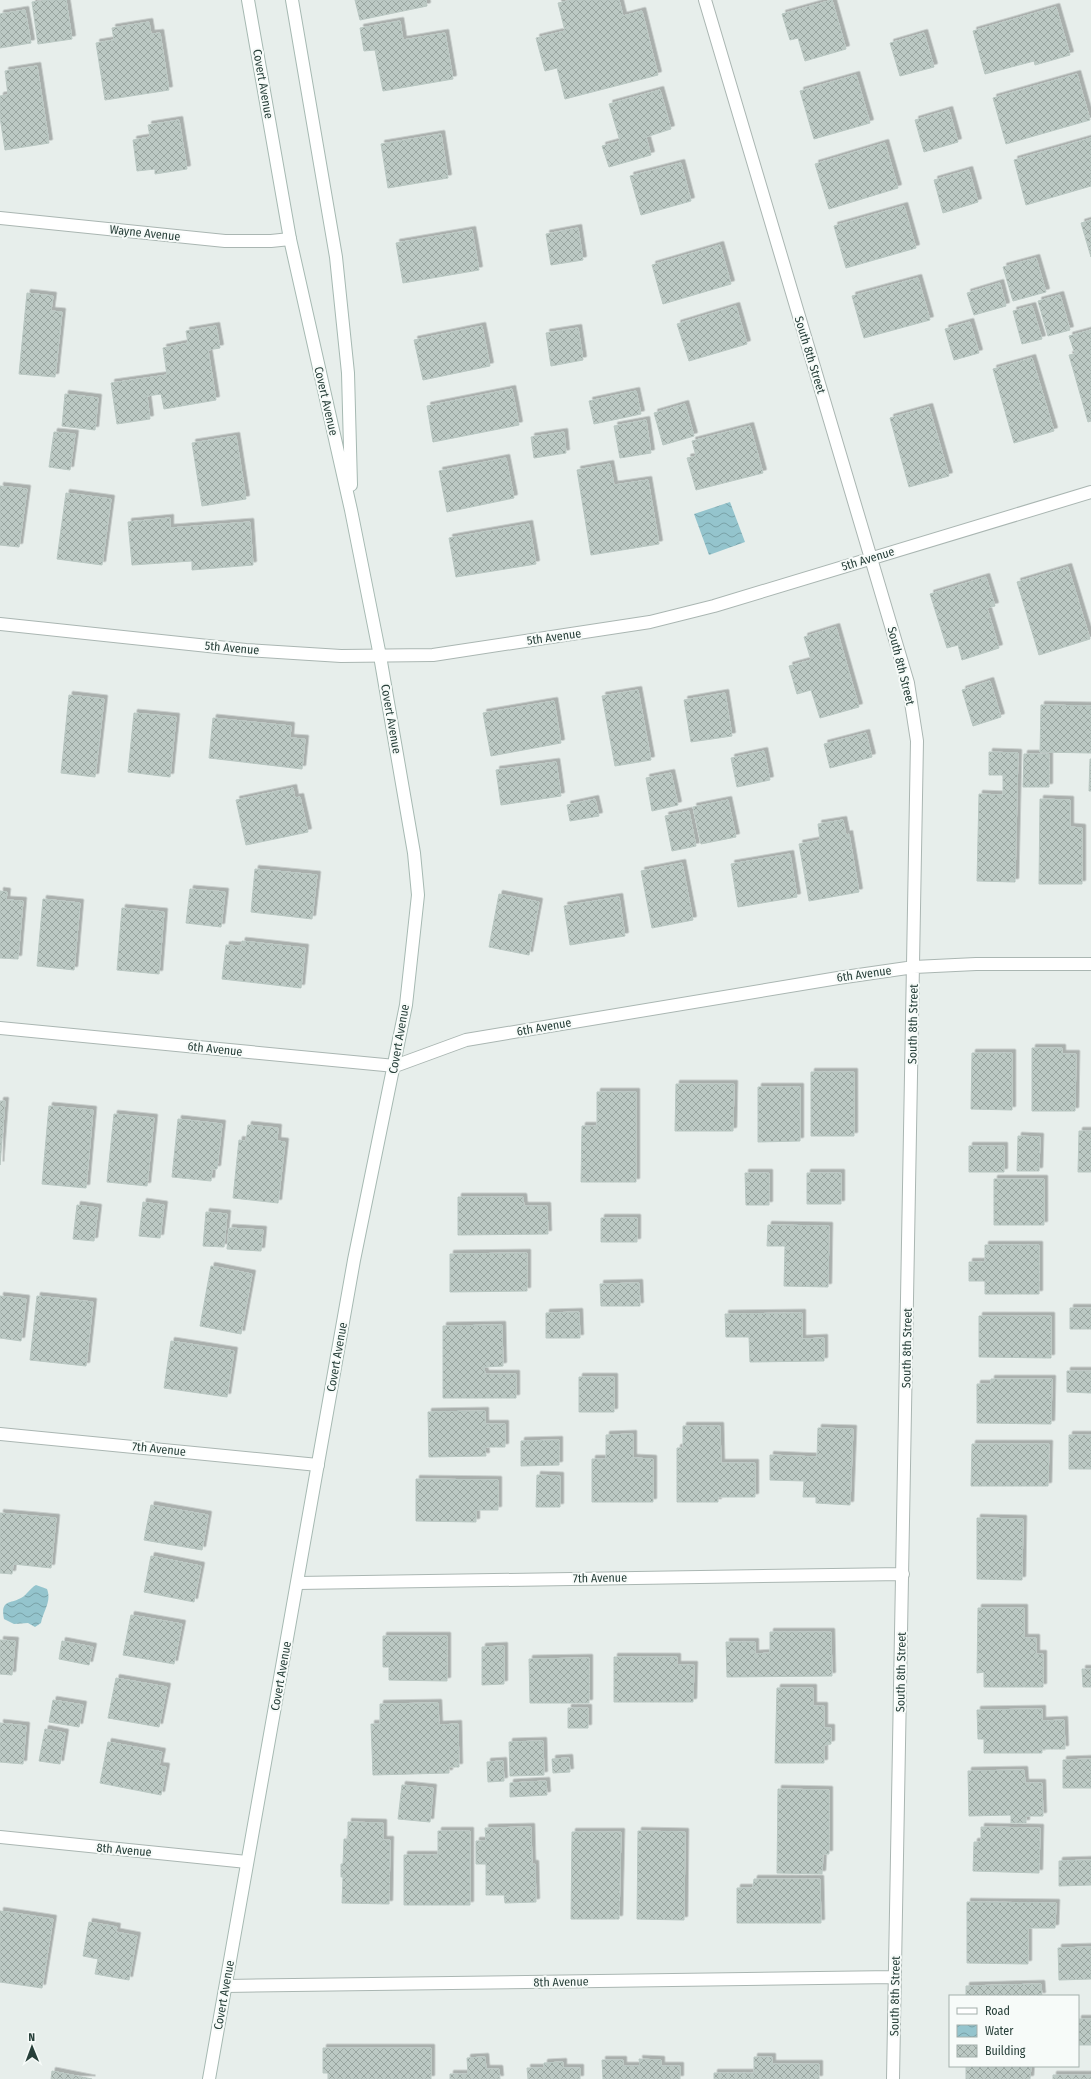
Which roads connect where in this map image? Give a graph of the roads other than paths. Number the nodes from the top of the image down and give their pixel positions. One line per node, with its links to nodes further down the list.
1 (248, 0): 5 (street, Covert Avenue)
2 (292, 0): 7 (street)
3 (704, 0): 8 (street, South 8th Street)
4 (0, 218): 5 (street, Wayne Avenue)
5 (290, 239): 7 (street, Covert Avenue)
6 (1091, 492): 8 (street, 5th Avenue)
7 (351, 510): 10 (street, Covert Avenue)
8 (871, 558): 10 (street, 5th Avenue); 12 (street, South 8th Street)
9 (0, 624): 10 (street, 5th Avenue)
10 (380, 656): 14 (street, Covert Avenue)
11 (1091, 964): 12 (street, 6th Avenue)
12 (914, 968): 14 (street, 6th Avenue); 17 (street, South 8th Street)
13 (0, 1028): 14 (street, 6th Avenue)
14 (395, 1066): 16 (street, Covert Avenue)
15 (0, 1434): 16 (street, 7th Avenue)
16 (318, 1465): 18 (street, Covert Avenue)
17 (902, 1574): 18 (street, 7th Avenue); 21 (street, South 8th Street)
18 (298, 1583): 20 (street, Covert Avenue)
19 (0, 1837): 20 (street, 8th Avenue)
20 (247, 1862): 22 (street, Covert Avenue)
21 (895, 1977): 22 (street, 8th Avenue); 24 (street, South 8th Street)
22 (226, 1986): 23 (street, Covert Avenue)
23 (209, 2079)
24 (893, 2079)

